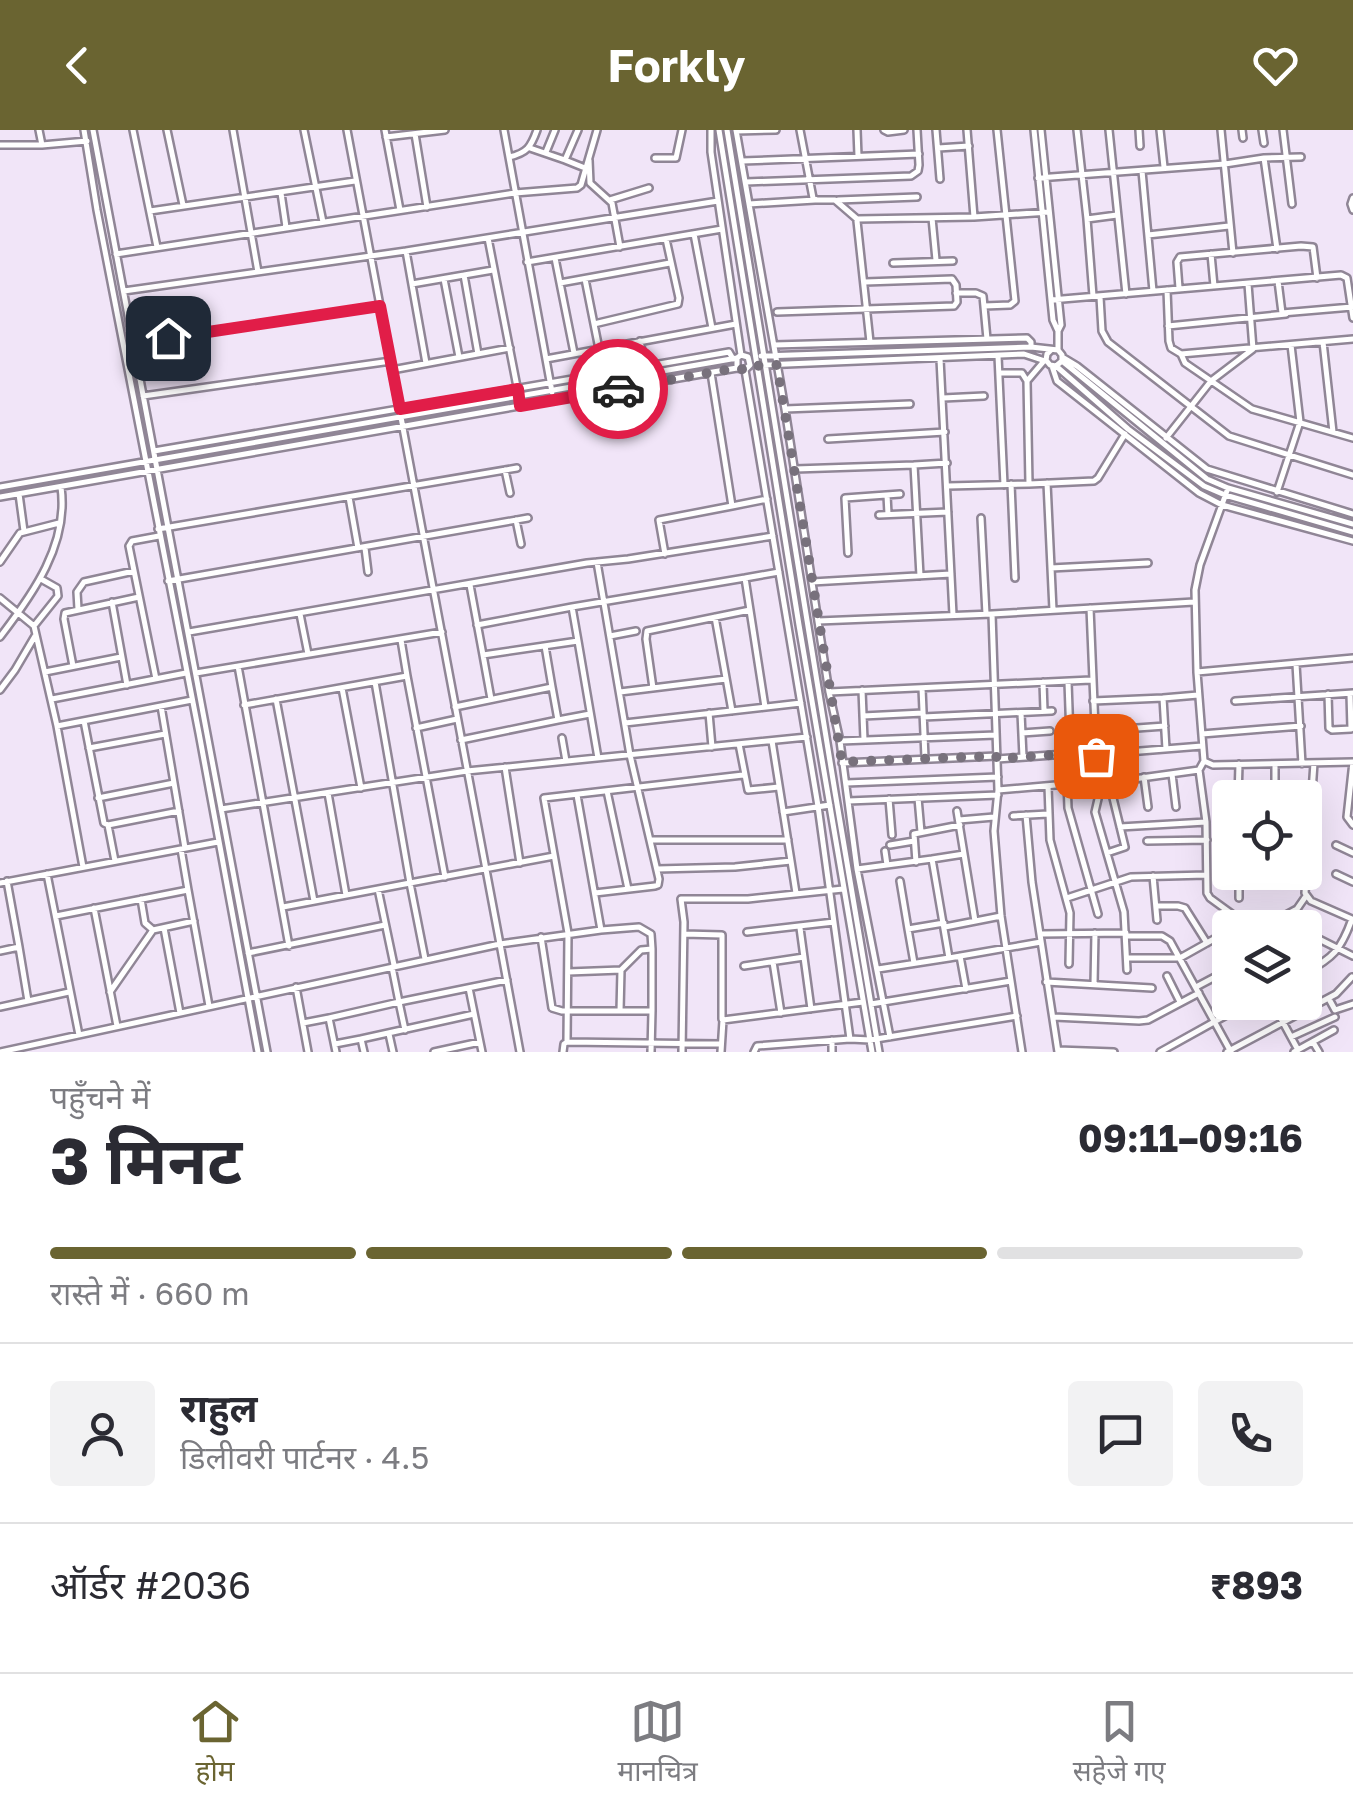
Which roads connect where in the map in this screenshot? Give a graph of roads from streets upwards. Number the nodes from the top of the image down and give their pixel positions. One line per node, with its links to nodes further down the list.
1 (40, 130): 42 (street)
2 (84, 130): 40 (street)
3 (92, 130): 115 (street)
4 (134, 130): 90 (street)
5 (168, 130): 87 (street)
6 (232, 130): 76 (street)
7 (304, 130): 71 (street)
8 (347, 130): 68 (street)
9 (445, 130): 39 (street)
10 (504, 130): 52 (street)
11 (537, 130): 46 (street)
12 (555, 130): 48 (street)
13 (578, 130): 58 (street)
14 (597, 130): 49 (street)
15 (682, 130): 55 (street)
16 (701, 130): 37 (street)
17 (719, 130): 77 (street)
18 (727, 130): 77 (street)
19 (736, 130): 20 (street); 59 (street)
20 (776, 130)
21 (800, 130): 56 (street)
22 (857, 130): 51 (street)
23 (884, 130): 24 (street)
24 (904, 130)
25 (918, 130): 50 (street)
26 (936, 130): 47 (street)
27 (967, 130): 44 (street)
28 (997, 130): 92 (street)
29 (1038, 130): 66 (street)
30 (1077, 130): 65 (street)
31 (1109, 130): 64 (street)
32 (1140, 130): 45 (street)
33 (1160, 130): 62 (street)
34 (1221, 130): 60 (street)
35 (1262, 130): 41 (street)
36 (1283, 130): 53 (street)
37 (710, 132): 83 (street)
38 (385, 133): 39 (street); 88 (street)
39 (414, 134): 86 (street)
40 (86, 141): 42 (street); 214 (street)
41 (1264, 143)
42 (42, 145): 43 (street)
43 (0, 146)
44 (969, 146): 47 (street); 95 (street)
45 (1140, 146)
46 (530, 148): 48 (street); 52 (street)
47 (938, 148): 67 (street)
48 (546, 152): 58 (street)
49 (590, 153): 61 (street); 80 (street)
50 (919, 154): 51 (street); 69 (street)
51 (858, 156): 56 (street)
52 (509, 157): 74 (street)
53 (1286, 157): 54 (street); 57 (street); 85 (street)
54 (1301, 157)
55 (655, 158)
56 (805, 158): 59 (street); 69 (street)
57 (1264, 158): 60 (street); 112 (street)
58 (565, 160): 61 (street)
59 (742, 161): 70 (street)
60 (1225, 164): 62 (street); 101 (street)
61 (585, 168): 74 (street)
62 (1164, 168): 63 (street)
63 (1142, 171): 64 (street); 107 (street)
64 (1112, 173): 65 (street); 94 (street)
65 (1084, 175): 66 (street); 99 (street)
66 (1042, 178): 91 (street)
67 (940, 179)
68 (356, 181): 71 (street); 93 (street)
69 (808, 181): 70 (street); 81 (street)
70 (746, 182): 84 (street)
71 (316, 187): 73 (street); 100 (street)
72 (649, 188): 80 (street)
73 (281, 193): 76 (street); 102 (street)
74 (515, 193): 86 (street); 104 (street)
75 (917, 197): 79 (street)
76 (246, 198): 87 (street); 105 (street)
77 (734, 198): 174 (street)
78 (1353, 198): 89 (street)
79 (854, 199): 82 (street); 97 (street)
80 (610, 200): 96 (street)
81 (814, 200): 82 (street); 84 (street)
82 (835, 200): 97 (street)
83 (718, 201): 96 (street); 103 (street)
84 (749, 204): 163 (street)
85 (1292, 204)
86 (427, 206): 88 (street)
87 (184, 207): 90 (street)
88 (400, 210): 93 (street)
89 (1353, 210)
90 (150, 212): 110 (street)
91 (1045, 212): 92 (street); 143 (street)
92 (1004, 215): 95 (street); 145 (street)
93 (363, 216): 100 (street); 117 (street)
94 (1117, 216): 99 (street); 141 (street)
95 (974, 217): 98 (street)
96 (615, 218): 104 (street); 111 (street)
97 (856, 218): 98 (street); 131 (street)
98 (932, 218): 120 (street)
99 (1087, 218): 142 (street)
100 (323, 222): 102 (street)
101 (1230, 226): 107 (street); 114 (street)
102 (286, 227): 105 (street)
103 (722, 229): 106 (street); 153 (street)
104 (521, 232): 108 (street); 121 (street)
105 (252, 233): 110 (street); 125 (street)
106 (694, 234): 109 (street); 155 (street)
107 (1148, 234): 139 (street)
108 (488, 238): 113 (street); 124 (street)
109 (666, 239): 111 (street); 122 (street)
110 (157, 247): 115 (street)
111 (620, 247): 118 (street)
112 (1276, 248): 114 (street); 127 (street)
113 (406, 251): 117 (street); 133 (street)
114 (1233, 252): 116 (street)
115 (116, 254): 138 (street)
116 (1210, 254): 135 (street); 136 (street)
117 (370, 256): 125 (street); 144 (street)
118 (555, 258): 121 (street); 132 (street)
119 (953, 260): 120 (street)
120 (936, 261): 123 (street)
121 (528, 262): 178 (street)
122 (670, 263): 129 (street); 152 (street)
123 (894, 263)
124 (494, 270): 126 (street); 166 (street)
125 (258, 272): 138 (street)
126 (464, 276): 128 (street); 169 (street)
127 (1317, 278): 130 (street); 146 (street)
128 (444, 279): 133 (street); 175 (street)
129 (585, 279): 132 (street); 152 (street)
130 (1278, 281): 134 (street); 149 (street)
131 (865, 282): 140 (street); 147 (street)
132 (560, 283): 170 (street)
133 (412, 284): 180 (street)
134 (1248, 284): 135 (street); 150 (street)
135 (1214, 286): 136 (street)
136 (1179, 289): 137 (street)
137 (1166, 290): 139 (street); 154 (street)
138 (124, 291): 162 (street)
139 (1153, 292): 141 (street)
140 (956, 294): 145 (street); 147 (street)
141 (1126, 294): 142 (street)
142 (1097, 297): 143 (street); 199 (street)
143 (1054, 300): 156 (street)
144 (380, 306): 162 (street); 179 (street)
145 (984, 306): 158 (street)
146 (1352, 307): 149 (street); 151 (street)
147 (868, 309): 148 (street); 160 (street)
148 (777, 312)
149 (1286, 314): 150 (street)
150 (1251, 317): 154 (street); 167 (street)
151 (1353, 318)
152 (594, 324): 168 (street)
153 (736, 324): 155 (street); 174 (street)
154 (1168, 326): 171 (street)
155 (712, 328): 159 (street)
156 (1058, 334): 177 (street); 177 (street)
157 (1353, 338): 161 (street)
158 (986, 339): 160 (street); 165 (street)
159 (640, 341): 168 (street); 182 (street)
160 (870, 342): 163 (street)
161 (1323, 342): 164 (street); 207 (street)
162 (133, 343): 193 (street)
163 (774, 345): 172 (street)
164 (1290, 345): 167 (street); 203 (street)
165 (1031, 347): 172 (street); 177 (street)
166 (510, 348): 169 (street); 191 (street)
167 (1253, 348): 171 (street); 189 (street)
168 (599, 349): 170 (street)
169 (478, 354): 175 (street)
170 (574, 354): 178 (street)
171 (1181, 354): 189 (street)
172 (776, 355): 174 (street); 181 (street)
173 (998, 356): 176 (street); 177 (street); 186 (street)
174 (746, 357): 182 (street); 183 (street); 183 (street); 187 (street)
175 (459, 358): 180 (street)
176 (940, 358): 181 (street); 196 (street)
177 (1053, 358): 188 (street); 206 (street); 208 (street); 231 (street)
178 (546, 359): 190 (street)
179 (391, 361): 184 (street); 193 (street)
180 (426, 363): 184 (street)
181 (777, 365): 183 (street); 201 (street)
182 (645, 366): 187 (street); 190 (street)
183 (751, 367): 185 (street); 240 (street); 295 (street); 296 (street)
184 (392, 370): 200 (street)
185 (711, 372): 198 (street); 242 (street)
186 (999, 372): 188 (street); 224 (street)
187 (647, 375): 192 (street)
188 (1027, 380): 225 (street)
189 (1211, 381): 199 (street); 203 (street)
190 (550, 383): 191 (street); 192 (street)
191 (518, 389): 195 (street); 200 (street)
192 (552, 392): 195 (street)
193 (143, 396): 211 (street)
194 (984, 396): 196 (street)
195 (519, 398): 198 (street); 202 (street)
196 (943, 398): 205 (street)
197 (910, 404): 201 (street)
198 (520, 406): 204 (street)
199 (1190, 406): 208 (street); 212 (street)
200 (400, 409): 202 (street); 211 (street)
201 (785, 409): 219 (street)
202 (401, 418): 204 (street); 213 (street)
203 (1300, 422): 207 (street); 212 (street)
204 (403, 427): 217 (street); 226 (street)
205 (945, 432): 210 (street); 215 (street)
206 (1126, 432): 223 (street); 231 (street); 241 (street)
207 (1334, 432): 209 (street)
208 (1166, 438): 230 (street)
209 (1353, 438)
210 (828, 439)
211 (154, 451): 213 (street)
212 (1288, 454): 222 (street); 232 (street)
213 (156, 459): 214 (street); 217 (street)
214 (146, 460): 220 (street); 229 (street)
215 (947, 463): 216 (street); 228 (street)
216 (914, 465): 219 (street); 244 (street)
217 (158, 468): 220 (street); 251 (street)
218 (517, 468): 221 (street)
219 (794, 469): 276 (street)
220 (148, 470): 227 (street); 253 (street)
221 (505, 470): 226 (street); 234 (street)
222 (1353, 475)
223 (1047, 483): 225 (street); 265 (street)
224 (1008, 484): 225 (street); 228 (street); 272 (street)
225 (1029, 484)
226 (414, 485): 237 (street); 256 (street)
227 (61, 486): 233 (street); 249 (street)
228 (948, 486): 243 (street)
229 (0, 487)
230 (1260, 487): 232 (street); 238 (street)
231 (1227, 492): 238 (street); 241 (street); 254 (street)
232 (1277, 492): 245 (street)
233 (19, 494): 239 (street); 252 (street)
234 (510, 494)
235 (900, 494): 236 (street)
236 (887, 495): 244 (street); 260 (street)
237 (349, 496): 251 (street); 259 (street)
238 (1257, 496): 250 (street)
239 (0, 497)
240 (768, 500): 242 (street); 255 (street)
241 (1222, 505): 257 (street); 283 (street)
242 (732, 506): 261 (street)
243 (948, 512): 244 (street); 269 (street)
244 (917, 514): 270 (street)
245 (1353, 514)
246 (528, 518): 248 (street)
247 (981, 518): 291 (street)
248 (516, 520): 256 (street); 258 (street)
249 (59, 523): 252 (street); 274 (street)
250 (1353, 524)
251 (168, 528): 253 (street); 273 (street)
252 (24, 531): 262 (street)
253 (159, 532): 266 (street); 275 (street)
254 (1353, 532)
255 (773, 536): 261 (street); 268 (street)
256 (424, 538): 259 (street); 278 (street)
257 (1353, 540)
258 (521, 544)
259 (362, 548): 267 (street); 273 (street)
260 (848, 553)
261 (665, 554): 263 (street)
262 (0, 562)
263 (597, 562): 277 (street); 282 (street)
264 (1148, 563): 265 (street)
265 (1050, 568): 288 (street)
266 (134, 571): 279 (street); 286 (street)
267 (368, 572)
268 (778, 572): 271 (street); 348 (street)
269 (951, 574): 270 (street); 292 (street)
270 (920, 576): 276 (street)
271 (745, 578): 282 (street); 287 (street)
272 (1016, 578)
273 (178, 579): 275 (street); 300 (street)
274 (41, 580): 289 (street); 298 (street)
275 (168, 581): 303 (street)
276 (812, 582): 294 (street)
277 (470, 584): 278 (street); 297 (street)
278 (434, 590): 290 (street); 301 (street)
279 (139, 596): 281 (street); 321 (street)
280 (0, 598): 289 (street)
281 (112, 602): 286 (street); 311 (street)
282 (603, 602): 284 (street); 304 (street)
283 (1194, 602): 285 (street); 317 (street)
284 (572, 608): 297 (street); 307 (street)
285 (1090, 608): 288 (street); 323 (street)
286 (78, 609): 314 (street)
287 (750, 610): 293 (street); 352 (street)
288 (1052, 610): 291 (street)
289 (18, 613): 298 (street); 305 (street)
290 (300, 614): 300 (street); 309 (street)
291 (989, 614): 292 (street); 328 (street)
292 (953, 616): 294 (street)
293 (716, 617): 322 (street); 331 (street)
294 (818, 620): 336 (street)
295 (808, 623): 296 (street); 386 (street)
296 (799, 624): 386 (street)
297 (477, 625): 310 (street)
298 (34, 626): 302 (street)
299 (636, 631): 304 (street)
300 (188, 632): 303 (street); 319 (street)
301 (442, 632): 306 (street); 351 (street)
302 (36, 634): 316 (street); 333 (street)
303 (180, 634): 318 (street)
304 (610, 636): 335 (street)
305 (0, 637)
306 (401, 639): 309 (street); 320 (street)
307 (578, 641): 308 (street); 356 (street)
308 (545, 646): 310 (street); 329 (street)
309 (308, 654): 315 (street)
310 (483, 655): 345 (street)
311 (122, 656): 314 (street); 327 (street)
312 (1353, 658): 313 (street)
313 (1296, 664): 317 (street); 340 (street)
314 (73, 666): 316 (street)
315 (238, 666): 319 (street); 349 (street)
316 (45, 672): 342 (street)
317 (1197, 672): 339 (street)
318 (187, 673): 321 (street); 344 (street)
319 (196, 673): 434 (street)
320 (407, 676): 325 (street); 367 (street)
321 (156, 679): 327 (street)
322 (726, 679): 331 (street); 353 (street)
323 (1092, 680): 324 (street); 347 (street)
324 (1068, 681): 326 (street); 388 (street)
325 (375, 682): 330 (street); 414 (street)
326 (1043, 682): 328 (street); 355 (street)
327 (127, 684): 342 (street)
328 (994, 684): 332 (street); 357 (street)
329 (552, 687): 345 (street); 361 (street)
330 (342, 688): 343 (street); 420 (street)
331 (654, 688): 335 (street)
332 (922, 688): 334 (street); 358 (street)
333 (0, 690)
334 (862, 690): 336 (street); 359 (street)
335 (620, 692): 363 (street)
336 (830, 692): 380 (street)
337 (1352, 693): 338 (street); 338 (street)
338 (1328, 694): 340 (street)
339 (1198, 695): 341 (street); 372 (street)
340 (1299, 696): 346 (street); 366 (street)
341 (1164, 698): 347 (street); 365 (street)
342 (52, 699): 364 (street)
343 (276, 699): 349 (street); 425 (street)
344 (192, 700): 350 (street); 457 (street)
345 (491, 700): 351 (street)
346 (1235, 701)
347 (1094, 702): 369 (street)
348 (800, 704): 352 (street); 374 (street)
349 (244, 705): 430 (street)
350 (160, 706): 362 (street); 371 (street)
351 (455, 707): 360 (street)
352 (765, 707): 353 (street)
353 (732, 711): 354 (street)
354 (709, 713): 363 (street); 383 (street)
355 (1021, 713): 357 (street); 370 (street)
356 (590, 714): 361 (street); 391 (street)
357 (996, 714): 358 (street); 373 (street)
358 (923, 715): 359 (street); 375 (street)
359 (863, 716): 378 (street)
360 (457, 719): 367 (street); 377 (street)
361 (558, 720): 377 (street)
362 (84, 721): 364 (street); 384 (street)
363 (625, 723): 387 (street)
364 (57, 726): 472 (street)
365 (1165, 726): 369 (street); 385 (street)
366 (1300, 726): 372 (street); 402 (street)
367 (416, 728): 410 (street)
368 (1050, 731): 370 (street)
369 (1095, 731): 389 (street)
370 (1022, 733): 393 (street)
371 (166, 734): 384 (street); 413 (street)
372 (1202, 734): 382 (street)
373 (996, 735): 375 (street); 390 (street)
374 (806, 737): 379 (street); 432 (street)
375 (924, 737): 378 (street); 392 (street)
376 (562, 738): 396 (street)
377 (461, 740): 405 (street)
378 (864, 740): 380 (street)
379 (772, 741): 381 (street); 418 (street)
380 (840, 741): 395 (street)
381 (739, 744): 383 (street); 407 (street)
382 (1202, 746): 385 (street); 397 (street)
383 (712, 747): 387 (street)
384 (89, 748): 426 (street)
385 (1166, 749): 389 (street)
386 (824, 751): 394 (street); 431 (street)
387 (630, 755): 391 (street); 419 (street)
388 (1066, 756): 389 (street); 393 (street); 416 (street)
389 (1096, 756): 462 (street)
390 (997, 757): 392 (street); 393 (street); 408 (street)
391 (598, 758): 396 (street)
392 (925, 758): 395 (street)
393 (1023, 758)
394 (829, 759): 395 (street); 439 (street)
395 (842, 760): 415 (street)
396 (566, 762): 403 (street)
397 (1204, 762): 400 (street); 404 (street)
398 (1353, 762): 399 (street); 447 (street)
399 (1314, 763): 402 (street); 496 (street)
400 (1239, 764): 401 (street); 411 (street)
401 (1276, 764): 402 (street); 412 (street)
402 (1302, 764)
403 (505, 767): 405 (street); 470 (street)
404 (1198, 770): 406 (street); 444 (street)
405 (467, 771): 410 (street); 473 (street)
406 (1172, 774): 409 (street); 435 (street)
407 (744, 775): 418 (street); 419 (street)
408 (998, 777): 415 (street); 422 (street)
409 (1144, 777): 433 (street); 448 (street)
410 (425, 778): 414 (street); 480 (street)
411 (1239, 780)
412 (1276, 780)
413 (174, 784): 426 (street); 437 (street)
414 (393, 784): 420 (street); 485 (street)
415 (845, 784): 429 (street)
416 (1067, 784): 417 (street); 492 (street)
417 (1048, 786): 422 (street); 440 (street)
418 (779, 787): 438 (street)
419 (638, 788): 421 (street); 451 (street)
420 (361, 789): 423 (street)
421 (607, 791): 424 (street); 488 (street)
422 (998, 792): 427 (street); 443 (street)
423 (328, 793): 425 (street); 495 (street)
424 (577, 794): 465 (street); 493 (street)
425 (296, 797): 430 (street); 500 (street)
426 (98, 798): 446 (street)
427 (918, 798): 428 (street); 449 (street)
428 (889, 799): 429 (street); 450 (street)
429 (848, 801): 475 (street)
430 (263, 802): 434 (street); 502 (street)
431 (830, 805): 432 (street); 439 (street)
432 (818, 806): 438 (street); 490 (street)
433 (1148, 807)
434 (221, 808): 454 (street)
435 (1176, 808)
436 (957, 810): 445 (street)
437 (179, 811): 446 (street); 460 (street)
438 (784, 812): 452 (street)
439 (835, 814): 486 (street); 514 (street)
440 (1048, 814): 441 (street); 497 (street)
441 (1026, 815): 442 (street); 527 (street)
442 (1012, 816)
443 (994, 817): 445 (street); 508 (street)
444 (1206, 822): 448 (street); 453 (street)
445 (959, 823): 449 (street); 464 (street)
446 (108, 825): 467 (street)
447 (1353, 825)
448 (1120, 827): 462 (street)
449 (922, 832): 455 (street)
450 (892, 835)
451 (650, 840): 452 (street); 474 (street)
452 (788, 840): 468 (street)
453 (1207, 840): 456 (street); 478 (street)
454 (228, 841): 457 (street); 541 (street)
455 (914, 841): 458 (street); 469 (street)
456 (1147, 841)
457 (219, 842): 460 (street); 575 (street)
458 (890, 845)
459 (1336, 845): 463 (street)
460 (183, 848): 467 (street); 489 (street)
461 (885, 851): 471 (street)
462 (1107, 853): 483 (street)
463 (1353, 853)
464 (964, 854): 466 (street); 512 (street)
465 (554, 856): 470 (street); 523 (street)
466 (932, 860): 469 (street); 516 (street)
467 (115, 861): 472 (street)
468 (791, 861): 474 (street); 494 (street)
469 (916, 862): 471 (street)
470 (520, 863): 473 (street)
471 (887, 865): 475 (street)
472 (83, 867): 476 (street)
473 (486, 869): 480 (street); 534 (street)
474 (657, 869): 488 (street)
475 (858, 869): 558 (street)
476 (48, 874): 482 (street); 507 (street)
477 (1336, 874): 484 (street)
478 (1206, 875): 479 (street); 504 (street)
479 (1154, 876): 483 (street); 501 (street)
480 (445, 877): 485 (street)
481 (900, 881): 519 (street)
482 (3, 882): 536 (street)
483 (1116, 882): 492 (street); 528 (street)
484 (1353, 882)
485 (410, 884): 487 (street); 548 (street)
486 (844, 888): 490 (street); 514 (street)
487 (378, 889): 495 (street); 515 (street)
488 (628, 889): 493 (street)
489 (188, 890): 499 (street); 511 (street)
490 (830, 890): 494 (street); 513 (street)
491 (1239, 890): 498 (street)
492 (1091, 891): 497 (street); 506 (street)
493 (595, 893): 521 (street)
494 (796, 894): 526 (street)
495 (346, 895): 500 (street)
496 (1306, 896): 505 (street); 509 (street)
497 (1066, 898): 524 (street)
498 (1239, 898)
499 (140, 900): 503 (street); 520 (street)
500 (314, 901): 502 (street)
501 (1156, 906): 510 (street); 533 (street)
502 (282, 907): 535 (street)
503 (94, 908): 507 (street); 573 (street)
504 (1227, 910)
505 (1295, 910)
506 (1098, 914)
507 (56, 916): 572 (street)
508 (1001, 916): 512 (street); 537 (street)
509 (1352, 918): 539 (street)
510 (1157, 920)
511 (194, 921): 518 (street); 584 (street)
512 (975, 921): 516 (street)
513 (834, 922): 517 (street); 582 (street)
514 (853, 922): 559 (street); 581 (street)
515 (385, 925): 535 (street); 553 (street)
516 (944, 925): 519 (street); 545 (street)
517 (799, 926): 522 (street); 544 (street)
518 (164, 928): 520 (street); 590 (street)
519 (908, 928): 550 (street)
520 (154, 930): 573 (street)
521 (601, 930): 523 (street); 538 (street)
522 (747, 932)
523 (568, 933): 529 (street); 557 (street)
524 (1070, 933): 525 (street); 527 (street); 551 (street)
525 (1095, 933): 528 (street); 566 (street)
526 (684, 934): 599 (street); 620 (street)
527 (1040, 934): 532 (street)
528 (1126, 934): 546 (street); 547 (street)
529 (540, 937): 534 (street); 587 (street)
530 (1212, 940): 533 (street)
531 (1322, 940): 539 (street)
532 (1041, 942): 537 (street); 565 (street)
533 (1207, 943): 547 (street)
534 (500, 944): 548 (street); 562 (street)
535 (288, 946): 541 (street)
536 (19, 947): 540 (street); 577 (street)
537 (1006, 947): 542 (street); 563 (street)
538 (652, 948): 555 (street); 589 (street)
539 (1340, 948): 543 (street); 552 (street)
540 (0, 951)
541 (248, 954): 574 (street)
542 (960, 956): 545 (street); 570 (street)
543 (1353, 956)
544 (804, 957): 549 (street); 586 (street)
545 (949, 958): 550 (street)
546 (1127, 958): 547 (street); 556 (street)
547 (1180, 958): 571 (street)
548 (425, 959): 553 (street)
549 (773, 962): 554 (street); 591 (street)
550 (914, 964): 558 (street)
551 (1069, 964)
552 (1322, 964)
553 (393, 966): 567 (street); 578 (street)
554 (744, 966)
555 (621, 970): 557 (street); 588 (street)
556 (1127, 970)
557 (568, 972): 587 (street)
558 (877, 972): 559 (street); 579 (street)
559 (866, 976): 581 (street)
560 (1167, 976): 580 (street)
561 (1352, 976): 576 (street)
562 (507, 980): 568 (street); 635 (street)
563 (1011, 980): 570 (street); 593 (street)
564 (1212, 980): 571 (street)
565 (1046, 982): 566 (street); 594 (street)
566 (1094, 984): 569 (street)
567 (296, 987): 574 (street); 601 (street)
568 (469, 988): 578 (street); 592 (street)
569 (1152, 988)
570 (966, 989): 579 (street)
571 (1197, 990): 580 (street); 600 (street)
572 (70, 992): 577 (street); 606 (street)
573 (110, 992): 602 (street)
574 (256, 996): 575 (street); 629 (street)
575 (248, 998): 584 (street); 628 (street)
576 (1328, 998): 583 (street); 598 (street)
577 (28, 1001): 585 (street)
578 (399, 1002): 596 (street); 603 (street)
579 (884, 1002): 581 (street); 607 (street)
580 (1180, 1002): 594 (street)
581 (868, 1003): 582 (street); 611 (street)
582 (846, 1004): 586 (street); 609 (street)
583 (1353, 1004)
584 (209, 1006): 590 (street)
585 (0, 1007)
586 (811, 1009): 591 (street)
587 (568, 1011): 588 (street); 614 (street)
588 (620, 1011): 589 (street)
589 (652, 1011): 619 (street)
590 (180, 1013): 602 (street)
591 (781, 1013): 599 (street)
592 (474, 1014): 603 (street); 613 (street)
593 (1017, 1016): 607 (street); 642 (street)
594 (1052, 1017): 624 (street)
595 (1335, 1017): 608 (street)
596 (330, 1018): 601 (street); 618 (street)
597 (1218, 1020): 600 (street)
598 (1282, 1021): 608 (street); 625 (street)
599 (722, 1022): 621 (street)
600 (1215, 1022): 623 (street); 625 (street)
601 (303, 1023): 630 (street)
602 (117, 1026): 606 (street)
603 (404, 1030): 605 (street)
604 (1334, 1030): 616 (street)
605 (389, 1034): 610 (street); 632 (street)
606 (79, 1035): 627 (street)
607 (890, 1037): 611 (street)
608 (1291, 1037): 626 (street)
609 (850, 1038): 611 (street); 612 (street)
610 (362, 1039): 618 (street); 631 (street)
611 (874, 1039): 641 (street)
612 (832, 1040): 639 (street); 640 (street)
613 (480, 1042): 622 (street); 634 (street)
614 (568, 1042): 615 (street); 636 (street)
615 (590, 1042): 617 (street); 637 (street)
616 (1313, 1042): 626 (street); 646 (street)
617 (621, 1043): 619 (street); 638 (street)
618 (335, 1048)
619 (651, 1048): 620 (street)
620 (682, 1048): 621 (street)
621 (721, 1048)
622 (453, 1050): 633 (street)
623 (1168, 1050): 645 (street)
624 (1058, 1051): 643 (street)
625 (1229, 1051)
626 (1296, 1051)
627 (0, 1052)
628 (258, 1052)
629 (268, 1052)
630 (308, 1052)
631 (364, 1052)
632 (393, 1052)
633 (434, 1052)
634 (482, 1052)
635 (520, 1052)
636 (563, 1052)
637 (590, 1052)
638 (621, 1052)
639 (754, 1052)
640 (832, 1052)
641 (876, 1052)
642 (1020, 1052)
643 (1090, 1052): 644 (street)
644 (1114, 1052)
645 (1160, 1052)
646 (1319, 1052)

